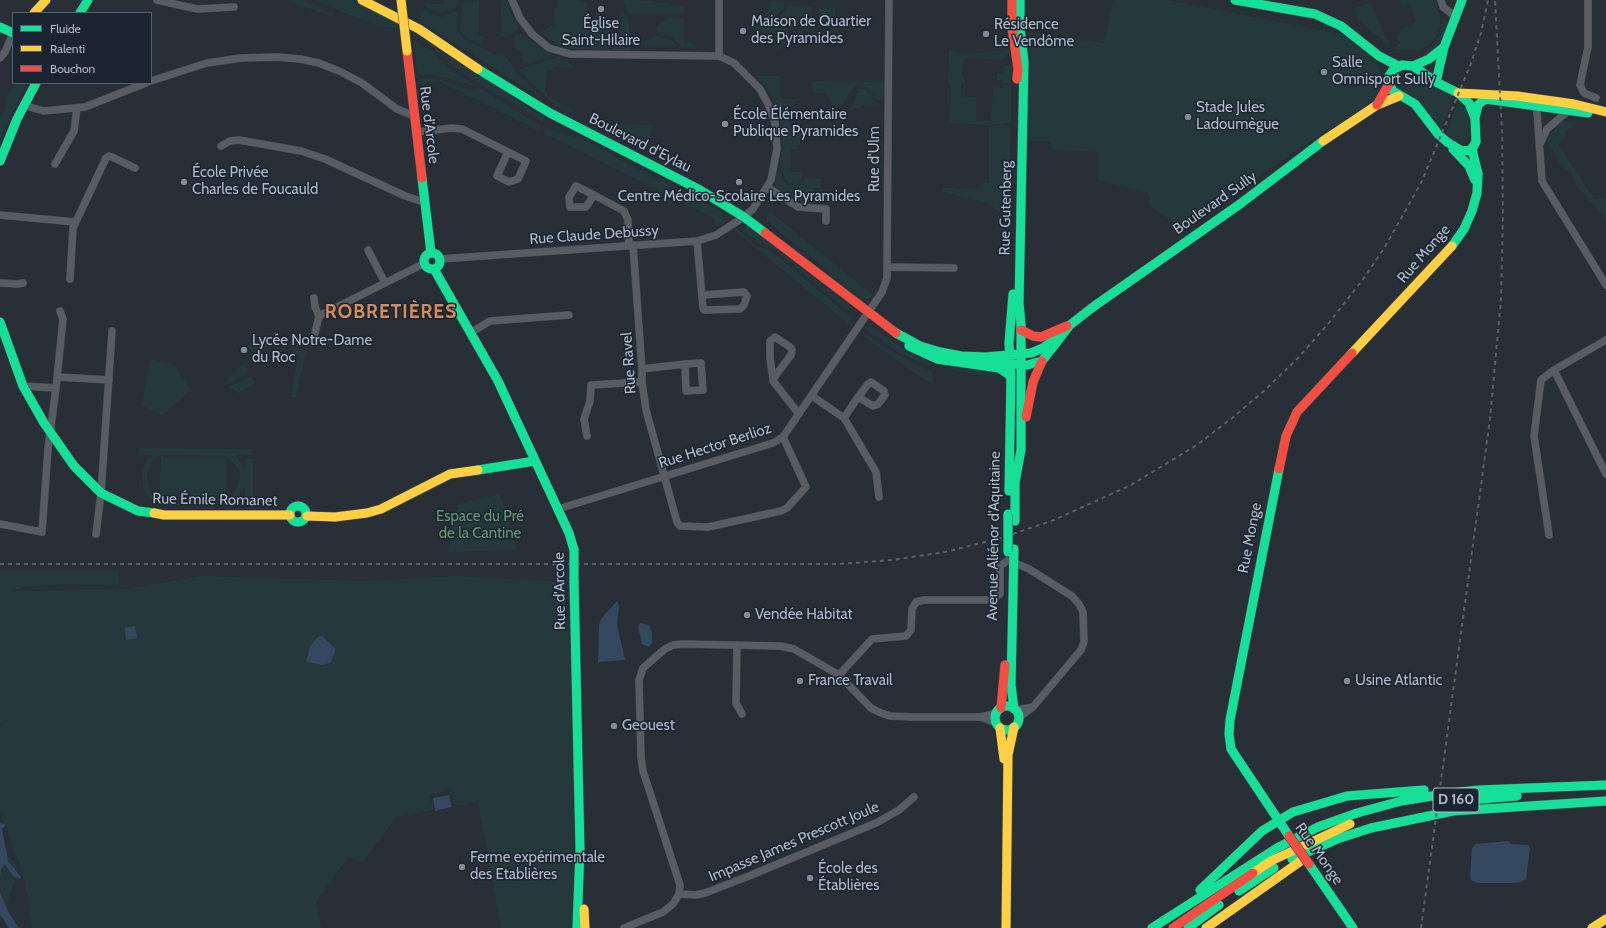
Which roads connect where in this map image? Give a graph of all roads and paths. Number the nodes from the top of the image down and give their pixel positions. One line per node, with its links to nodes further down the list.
1 (46, 0): 16 (main road)
2 (88, 0): 17 (main road)
3 (157, 0): 15 (street)
4 (362, 0): 60 (main road, Boulevard d'Eylau)
5 (401, 0): 43 (main road, Rue d'Arcole, bridge)
6 (512, 0): 23 (street)
7 (719, 0): 23 (street)
8 (889, 0): 69 (street, Rue d'Ulm)
9 (1012, 0): 93 (main road, Rue Gutenberg)
10 (1020, 0): 85 (main road, Rue Gutenberg)
11 (1235, 0): 24 (main road)
12 (1441, 0): 18 (street)
13 (1462, 0): 18 (main road)
14 (1588, 0): 36 (street)
15 (234, 7)
16 (35, 12)
17 (81, 12)
18 (1456, 17): 22 (main road)
19 (0, 27): 20 (main road)
20 (12, 33)
21 (12, 35): 25 (street)
22 (1444, 47): 27 (main road); 30 (main road)
23 (719, 56): 56 (street, Rue Claude Debussy)
24 (1379, 56): 26 (main road); 28 (main road)
25 (0, 58)
26 (1398, 66): 27 (main road); 28 (main road, Boulevard Sully)
27 (1412, 66): 30 (main road)
28 (1389, 80): 34 (main road); 38 (main road, Boulevard Sully)
29 (152, 81): 43 (street)
30 (1436, 82): 33 (main road)
31 (35, 84): 37 (main road)
32 (141, 84): 40 (street)
33 (1458, 93): 35 (main road); 45 (main road)
34 (1399, 96): 38 (main road, Boulevard Sully); 47 (main road)
35 (1523, 97): 39 (street); 42 (main road)
36 (1596, 98)
37 (24, 105): 40 (street); 52 (main road)
38 (1377, 105): 84 (main road, Boulevard Sully)
39 (1536, 106): 41 (main road); 45 (main road); 48 (street)
40 (77, 108): 53 (street)
41 (1568, 111): 44 (main road); 48 (street)
42 (1606, 112)
43 (414, 116): 46 (main road, Rue d'Arcole)
44 (1606, 116)
45 (1475, 118): 50 (main road)
46 (417, 132): 51 (street); 58 (main road, Rue d'Arcole)
47 (1447, 142): 50 (main road); 55 (main road)
48 (1540, 145): 76 (street)
49 (221, 146): 58 (street)
50 (1472, 149): 55 (main road, Rue Monge)
51 (508, 152): 51 (street)
52 (0, 161)
53 (55, 164)
54 (136, 168): 62 (street)
55 (1477, 184): 139 (main road, Rue Monge)
56 (767, 187): 60 (street, Rue Claude Debussy); 61 (street)
57 (594, 195): 64 (street, Rue Ravel)
58 (424, 200): 66 (main road, Rue d'Arcole)
59 (0, 215): 62 (street)
60 (744, 217): 63 (street, Rue Claude Debussy); 80 (main road, Boulevard d'Eylau)
61 (826, 221)
62 (75, 222): 72 (street)
63 (697, 241): 64 (street, Rue Claude Debussy); 77 (street)
64 (631, 245): 67 (street, Rue Claude Debussy); 97 (street, Rue Ravel)
65 (368, 250): 75 (street)
66 (431, 253): 67 (main road); 68 (main road)
67 (440, 258): 71 (main road)
68 (425, 263): 71 (main road); 75 (street)
69 (887, 267): 70 (street); 80 (street, Rue d'Ulm)
70 (954, 268)
71 (434, 269): 87 (main road, Rue d'Arcole)
72 (70, 279)
73 (0, 283): 74 (street)
74 (23, 283)
75 (385, 283): 82 (street)
76 (1606, 285)
77 (702, 295): 77 (street)
78 (314, 298): 82 (street)
79 (60, 311): 100 (street)
80 (867, 313): 88 (main road, Boulevard d'Eylau); 106 (street, Rue Hector Berlioz)
81 (569, 315): 87 (street)
82 (319, 316): 92 (street)
83 (0, 322): 89 (main road, Rue Émile Romanet)
84 (1070, 325): 85 (main road, Boulevard Sully); 90 (main road, Boulevard Sully)
85 (1021, 330): 93 (main road, Rue Gutenberg)
86 (112, 331): 102 (street)
87 (470, 332): 114 (main road, Rue d'Arcole)
88 (891, 332): 93 (main road, Boulevard d'Eylau); 96 (main road, Boulevard d'Eylau)
89 (2, 333): 104 (main road, Rue Émile Romanet)
90 (1061, 334): 93 (main road, Boulevard Sully); 94 (main road, Boulevard Sully)
91 (1606, 340): 98 (street)
92 (313, 341)
93 (1016, 359): 94 (main road); 96 (main road, Boulevard d'Eylau); 99 (main road, Avenue Aliénor d'Aquitaine); 113 (main road, Avenue Aliénor d'Aquitaine); 115 (main road, Avenue Aliénor d'Aquitaine)
94 (1042, 361): 113 (main road, Avenue Aliénor d'Aquitaine)
95 (684, 364): 97 (street)
96 (975, 364): 99 (main road, Boulevard d'Eylau)
97 (642, 369): 103 (street, Rue Ravel)
98 (1554, 370): 116 (street); 124 (street)
99 (1011, 376): 121 (main road, Avenue Aliénor d'Aquitaine)
100 (58, 377): 102 (street); 105 (street)
101 (773, 379): 101 (street); 108 (street)
102 (109, 380): 118 (street)
103 (642, 382): 111 (street); 117 (street, Rue Ravel)
104 (24, 386): 105 (street); 110 (main road, Rue Émile Romanet)
105 (56, 388): 110 (street)
106 (812, 396): 108 (street, Rue Hector Berlioz); 109 (street)
107 (858, 397): 109 (street)
108 (799, 414): 112 (street, Rue Hector Berlioz)
109 (844, 418): 119 (street)
110 (51, 434): 118 (main road, Rue Émile Romanet); 122 (street)
111 (587, 436)
112 (782, 437): 117 (street, Rue Hector Berlioz); 117 (street, Rue Ravel)
113 (1021, 450): 115 (main road, Avenue Aliénor d'Aquitaine)
114 (534, 461): 118 (main road, Rue Émile Romanet); 120 (main road, Rue d'Arcole)
115 (1017, 468): 121 (main road, Avenue Aliénor d'Aquitaine)
116 (1606, 474)
117 (664, 476): 120 (street, Rue Hector Berlioz)
118 (101, 493): 123 (street)
119 (879, 497)
120 (558, 509): 141 (main road, Rue d'Arcole, bridge)
121 (1011, 517): 125 (main road, Avenue Aliénor d'Aquitaine)
122 (0, 524)
123 (96, 534)
124 (1549, 535)
125 (1010, 562): 127 (street); 128 (main road, Avenue Aliénor d'Aquitaine); 129 (main road, Avenue Aliénor d'Aquitaine); 129 (street)
126 (737, 645): 127 (street); 130 (street); 142 (street)
127 (838, 675): 131 (street)
128 (999, 710): 129 (main road); 131 (street); 132 (main road)
129 (1016, 712): 133 (main road)
130 (742, 714)
131 (981, 717): 132 (street)
132 (998, 726): 133 (main road); 148 (main road)
133 (1014, 727): 149 (main road)
134 (1606, 785): 135 (main road)
135 (1479, 790): 139 (main road); 143 (main road)
136 (1606, 790): 151 (main road, D 160)
137 (914, 797): 142 (street, Impasse James Prescott Joule)
138 (1606, 801): 140 (main road, D 160)
139 (1278, 820): 143 (main road); 154 (main road, Rue Monge, bridge)
140 (1316, 848): 152 (main road, D 160); 153 (main road)
141 (580, 850): 145 (main road, Rue d'Arcole); 146 (main road, Rue d'Arcole)
142 (679, 894): 147 (street)
143 (1168, 916): 150 (main road)
144 (1606, 919): 155 (main road)
145 (577, 928)
146 (585, 928)
147 (624, 928)
148 (1001, 928)
149 (1006, 928)
150 (1152, 928)
151 (1173, 928)
152 (1188, 928)
153 (1206, 928)
154 (1353, 928)
155 (1592, 928)

